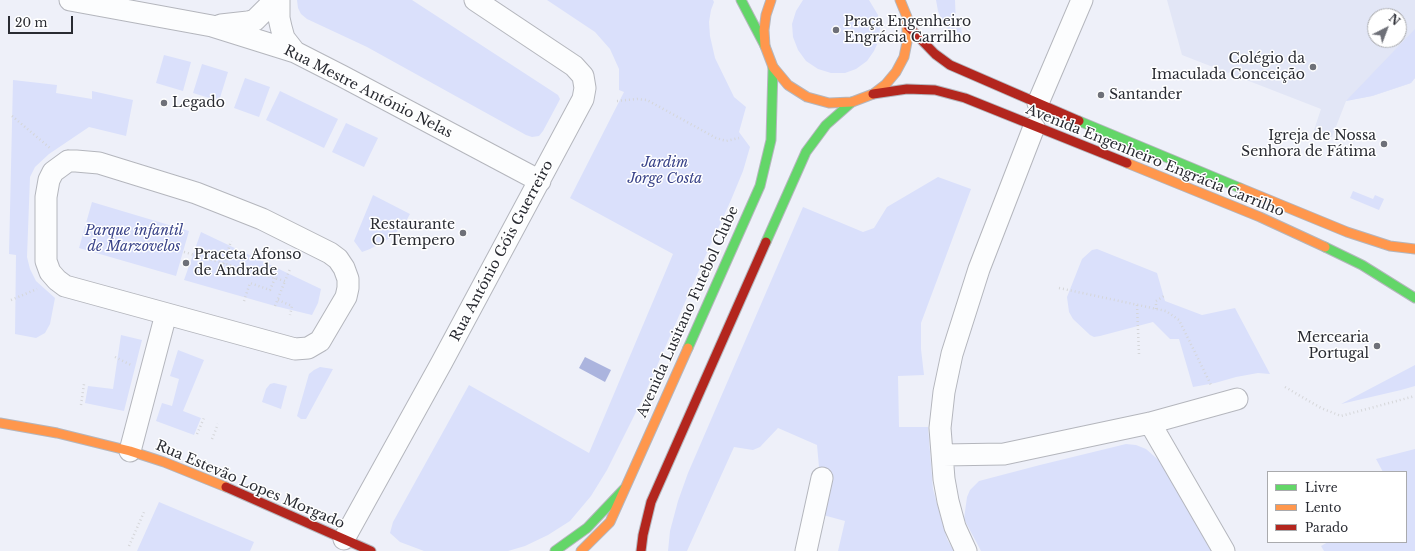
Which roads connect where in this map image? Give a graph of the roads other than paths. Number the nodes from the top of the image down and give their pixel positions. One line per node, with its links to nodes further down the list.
1 (70, 0): 12 (street, Rua Mestre António Nelas)
2 (275, 0): 10 (street)
3 (279, 0): 15 (street)
4 (475, 0): 21 (street, Rua António Góis Guerreiro)
5 (741, 0): 14 (main road)
6 (771, 0): 14 (main road)
7 (900, 0): 11 (main road)
8 (907, 0): 11 (main road)
9 (1082, 0): 19 (street)
10 (260, 15): 12 (street); 13 (street)
11 (907, 21): 17 (main road); 19 (main road, Avenida Engenheiro Engrácia Carrilho)
12 (212, 26): 13 (street, Rua Mestre António Nelas)
13 (273, 45): 15 (street, Rua Mestre António Nelas)
14 (765, 46): 16 (main road)
15 (294, 52): 21 (street, Rua Mestre António Nelas)
16 (774, 67): 18 (main road); 31 (main road, Avenida Lusitano Futebol Clube)
17 (873, 94): 18 (main road); 20 (main road, Avenida Engenheiro Engrácia Carrilho)
18 (852, 102): 36 (main road)
19 (1038, 103): 22 (main road, Avenida Engenheiro Engrácia Carrilho)
20 (1034, 127): 23 (main road, Avenida Engenheiro Engrácia Carrilho); 29 (street)
21 (540, 181): 32 (street, Rua António Góis Guerreiro)
22 (1415, 249)
23 (1415, 298)
24 (166, 314): 24 (street); 28 (street)
25 (1228, 402): 27 (street)
26 (0, 422): 28 (main road, Rua Estevão Lopes Morgado)
27 (1150, 423): 29 (street); 39 (street)
28 (130, 451): 32 (main road, Rua Estevão Lopes Morgado)
29 (942, 455): 38 (street)
30 (822, 478): 37 (street)
31 (626, 487): 34 (main road); 35 (main road, Avenida Lusitano Futebol Clube)
32 (344, 540): 33 (main road, Rua Estevão Lopes Morgado)
33 (371, 551)
34 (555, 551)
35 (581, 551)
36 (641, 551)
37 (806, 551)
38 (966, 551)
39 (1224, 551)

